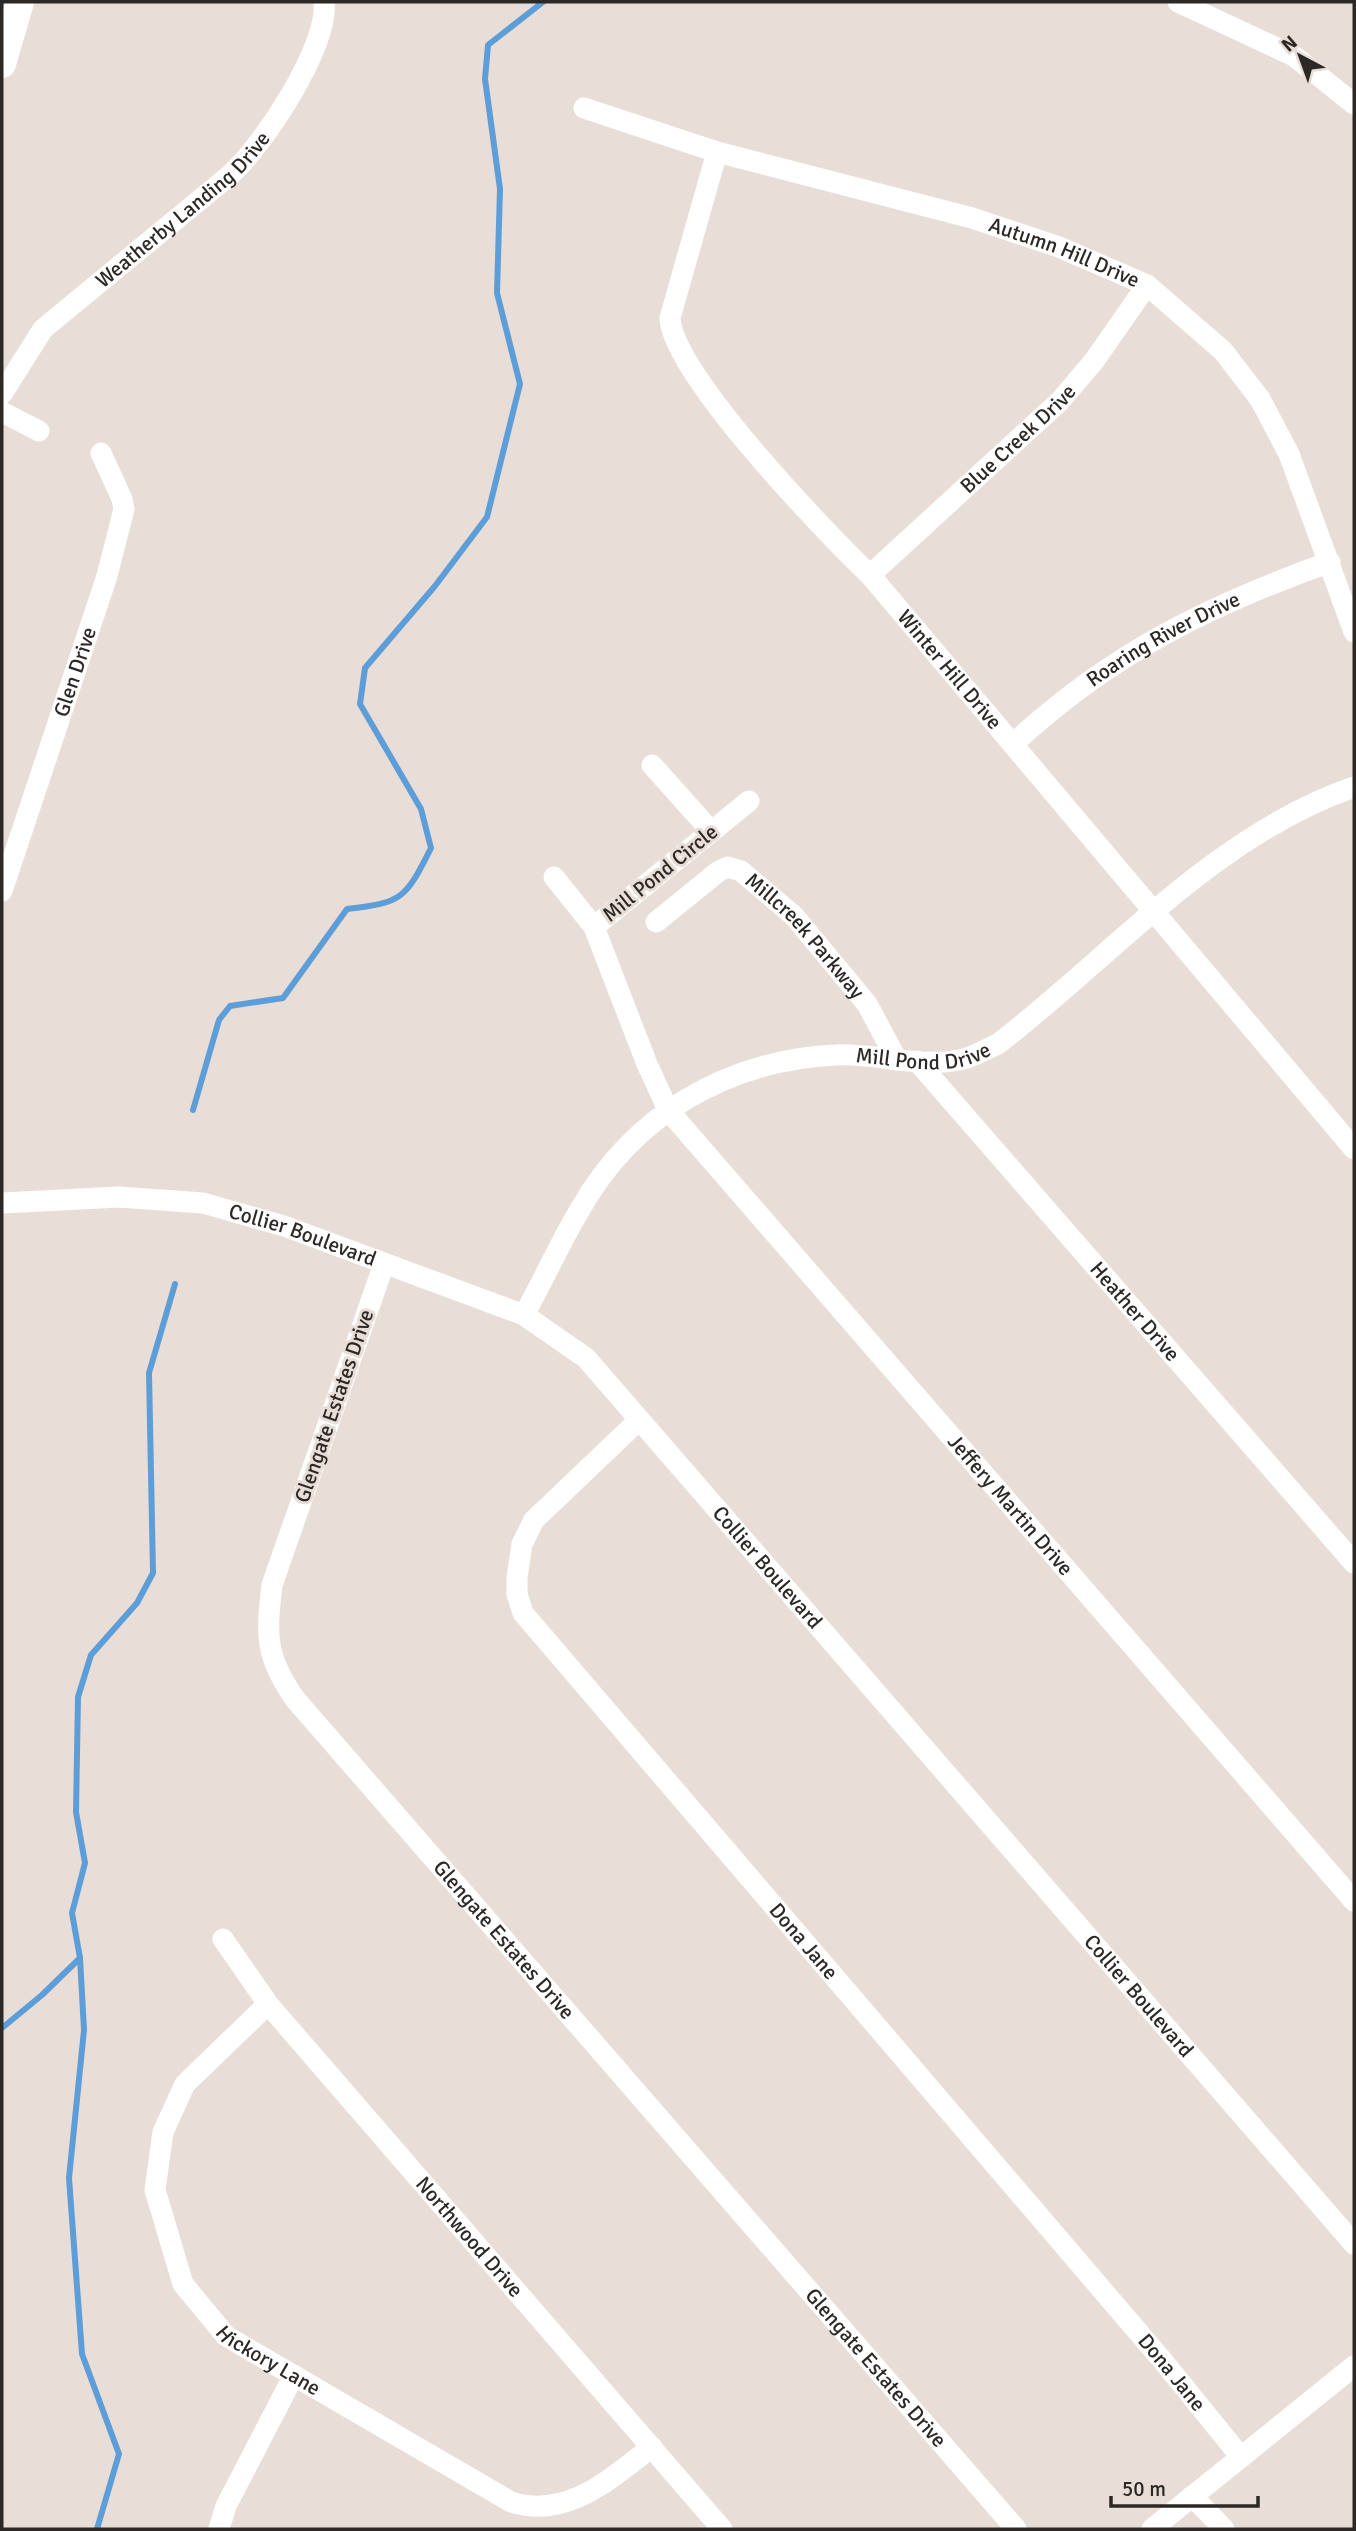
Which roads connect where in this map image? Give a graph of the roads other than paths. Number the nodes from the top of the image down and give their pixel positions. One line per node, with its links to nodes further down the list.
1 (20, 2): 4 (main road)
2 (324, 2): 9 (street, Weatherby Landing Drive)
3 (1192, 4): 5 (street)
4 (2, 64)
5 (1354, 104)
6 (583, 108): 7 (street, Autumn Hill Drive)
7 (718, 152): 8 (street, Autumn Hill Drive); 14 (street, Winter Hill Drive)
8 (1146, 285): 13 (street, Autumn Hill Drive); 14 (street, Blue Creek Drive)
9 (2, 394)
10 (2, 412): 11 (street)
11 (39, 431)
12 (101, 453): 22 (street, Glen Drive)
13 (1330, 562): 15 (street, Autumn Hill Drive); 16 (street, Roaring River Drive)
14 (870, 575): 16 (street, Winter Hill Drive)
15 (1354, 632)
16 (1013, 744): 23 (street, Winter Hill Drive)
17 (652, 765): 20 (street)
18 (1354, 787): 23 (street, Mill Pond Drive)
19 (749, 801): 20 (street, Mill Pond Circle)
20 (711, 831): 25 (street, Mill Pond Circle)
21 (554, 877): 25 (street)
22 (2, 891)
23 (1156, 912): 26 (street, Mill Pond Drive); 28 (street, Winter Hill Drive)
24 (656, 922): 26 (street, Millcreek Parkway)
25 (594, 927): 27 (street, Mill Pond Circle)
26 (907, 1060): 27 (street, Mill Pond Drive); 33 (street, Heather Drive)
27 (668, 1110): 31 (street, Mill Pond Drive); 34 (street, Jeffery Martin Drive)
28 (1354, 1149)
29 (2, 1203): 30 (street, Collier Boulevard)
30 (384, 1264): 31 (street, Collier Boulevard); 45 (street, Glengate Estates Drive)
31 (524, 1315): 32 (street, Collier Boulevard)
32 (639, 1420): 37 (street, Collier Boulevard); 41 (street, Dona Jane)
33 (1354, 1563)
34 (1354, 1901)
35 (223, 1939): 36 (street, Northwood Drive)
36 (268, 2004): 39 (street, Hickory Lane); 40 (street, Northwood Drive)
37 (1354, 2244)
38 (1354, 2366): 41 (street)
39 (294, 2375): 40 (street, Hickory Lane); 43 (street)
40 (652, 2447): 44 (street, Northwood Drive)
41 (1240, 2456): 42 (street)
42 (1192, 2496): 46 (street); 47 (street)
43 (219, 2529)
44 (722, 2529)
45 (1016, 2529)
46 (1152, 2529)
47 (1224, 2529)

